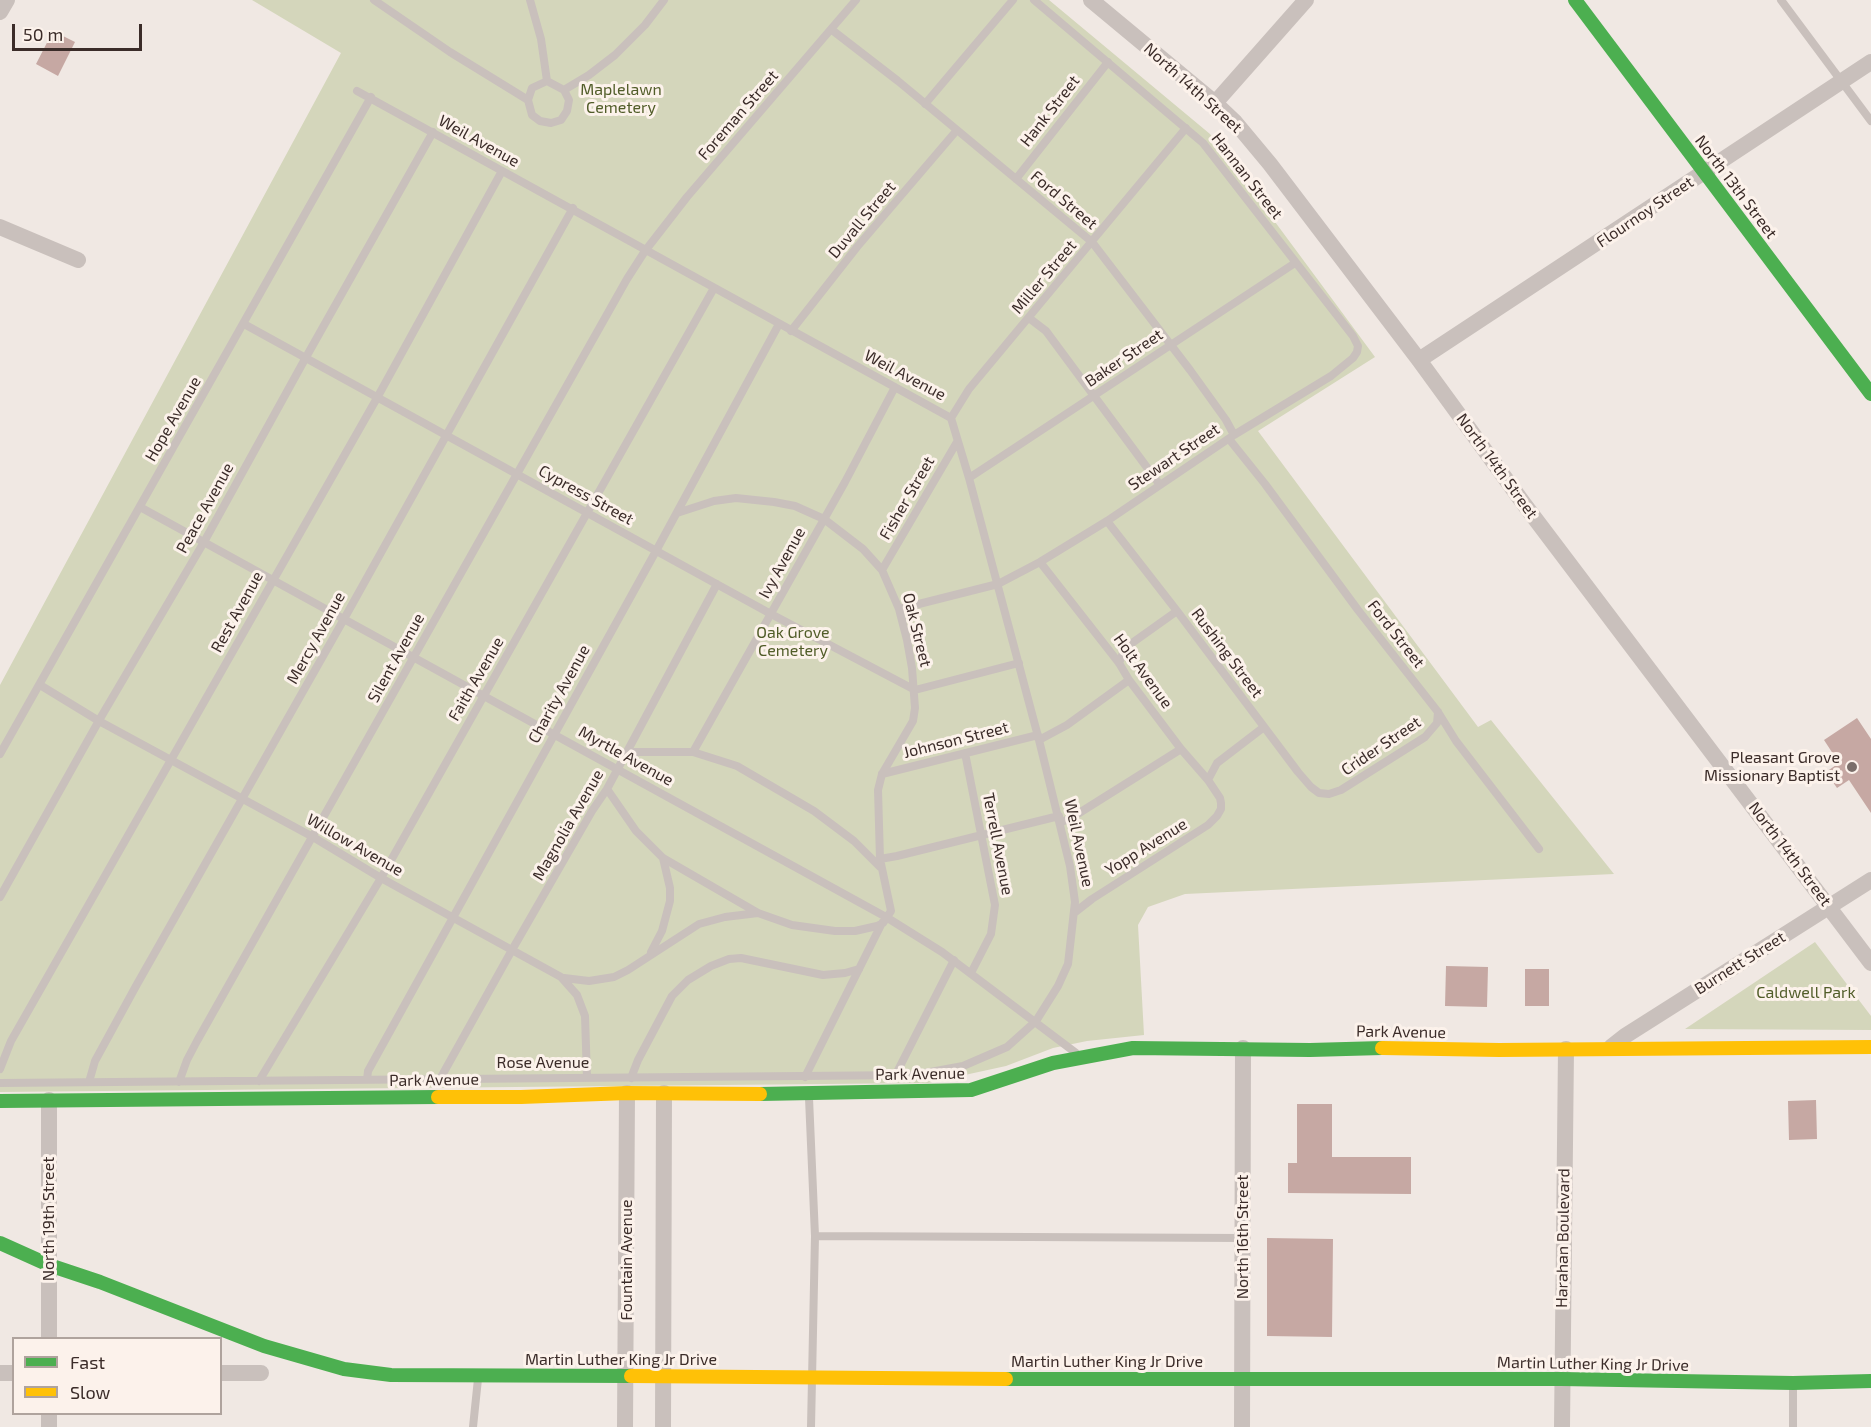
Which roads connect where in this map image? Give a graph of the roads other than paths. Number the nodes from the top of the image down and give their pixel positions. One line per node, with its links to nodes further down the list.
1 (7, 0): 12 (street)
2 (374, 0): 21 (lane)
3 (530, 0): 16 (lane)
4 (664, 0): 18 (lane)
5 (856, 0): 13 (lane, Foreman Street)
6 (1013, 0): 23 (lane)
7 (1034, 0): 14 (lane, Hannan Street)
8 (1090, 0): 22 (street, North 14th Street)
9 (1306, 0): 22 (street)
10 (1575, 0): 29 (main road, North 13th Street)
11 (1781, 0): 17 (lane)
12 (0, 12)
13 (832, 30): 23 (lane, Ford Street); 34 (lane, Foreman Street)
14 (1108, 62): 25 (lane, Hannan Street); 30 (lane, Hank Street)
15 (1871, 62): 17 (street, Flournoy Street)
16 (547, 81): 18 (lane); 21 (lane)
17 (1842, 82): 24 (lane); 29 (street, Flournoy Street)
18 (564, 90): 21 (lane)
19 (357, 91): 20 (lane, Weil Avenue)
20 (371, 98): 27 (lane, Weil Avenue); 39 (lane, Hope Avenue)
21 (528, 100)
22 (1215, 103): 45 (street, North 14th Street)
23 (925, 104): 26 (lane, Ford Street)
24 (1871, 121)
25 (1186, 129): 33 (lane, Miller Street); 36 (lane, Hannan Street)
26 (957, 130): 30 (lane, Ford Street); 41 (lane, Duvall Street)
27 (433, 132): 28 (lane, Weil Avenue); 44 (lane, Peace Avenue)
28 (502, 171): 31 (lane, Weil Avenue); 49 (lane, Rest Avenue)
29 (1705, 172): 45 (street, Flournoy Street); 47 (main road, North 13th Street)
30 (1016, 179): 33 (lane, Ford Street)
31 (573, 208): 34 (lane, Weil Avenue); 51 (lane, Mercy Avenue)
32 (0, 227): 35 (street)
33 (1092, 242): 38 (lane, Miller Street); 42 (lane, Ford Street)
34 (645, 251): 37 (lane, Weil Avenue); 54 (lane, Silent Avenue)
35 (78, 260)
36 (1295, 263): 42 (lane, Baker Street); 43 (lane, Hannan Street)
37 (714, 288): 40 (lane, Weil Avenue); 58 (lane, Faith Avenue)
38 (1029, 318): 48 (lane); 50 (lane, Miller Street)
39 (244, 324): 44 (lane, Cypress Street); 57 (lane, Hope Avenue)
40 (779, 324): 41 (lane, Weil Avenue); 59 (lane, Charity Avenue)
41 (791, 331): 46 (lane, Weil Avenue)
42 (1170, 345): 48 (lane, Baker Street); 52 (lane, Ford Street)
43 (1358, 346): 52 (lane, Stewart Street)
44 (304, 358): 49 (lane, Cypress Street); 62 (lane, Peace Avenue)
45 (1419, 360): 107 (street, North 14th Street)
46 (895, 387): 50 (lane, Weil Avenue); 60 (lane, Ivy Avenue)
47 (1871, 394)
48 (1095, 395): 55 (lane, Baker Street); 56 (lane)
49 (377, 398): 51 (lane, Cypress Street); 66 (lane, Rest Avenue)
50 (951, 418): 53 (lane, Weil Avenue)
51 (446, 436): 54 (lane, Cypress Street); 72 (lane, Mercy Avenue)
52 (1231, 437): 56 (lane, Stewart Street); 80 (lane, Ford Street)
53 (957, 442): 55 (lane, Weil Avenue); 65 (lane, Fisher Street)
54 (516, 474): 58 (lane, Cypress Street); 73 (lane, Silent Avenue)
55 (969, 478): 68 (lane, Weil Avenue)
56 (1160, 485): 61 (lane, Stewart Street)
57 (140, 507): 62 (lane, Myrtle Avenue); 77 (lane, Hope Avenue)
58 (588, 513): 63 (lane, Cypress Street); 79 (lane, Faith Avenue)
59 (677, 513): 60 (lane, Oak Street); 63 (lane, Charity Avenue)
60 (824, 519): 65 (lane, Oak Street); 71 (lane, Ivy Avenue)
61 (1107, 521): 64 (lane, Stewart Street); 70 (lane, Rushing Street)
62 (204, 542): 66 (lane, Myrtle Avenue); 81 (lane, Peace Avenue)
63 (656, 551): 67 (lane, Cypress Street); 83 (lane, Charity Avenue)
64 (1040, 562): 68 (lane, Stewart Street); 75 (lane, Holt Avenue)
65 (882, 570): 69 (lane, Oak Street)
66 (272, 580): 72 (lane, Myrtle Avenue); 90 (lane, Rest Avenue)
67 (717, 584): 71 (lane, Cypress Street); 86 (lane, Magnolia Avenue)
68 (998, 584): 69 (lane, Stewart Street); 74 (lane, Weil Avenue)
69 (899, 609): 78 (lane, Oak Street)
70 (1177, 611): 75 (lane); 82 (lane, Rushing Street)
71 (771, 614): 78 (lane, Cypress Street); 87 (lane, Ivy Avenue)
72 (344, 620): 73 (lane, Myrtle Avenue); 96 (lane, Mercy Avenue)
73 (413, 658): 79 (lane, Myrtle Avenue); 100 (lane, Silent Avenue)
74 (1019, 663): 78 (lane); 84 (lane, Weil Avenue)
75 (1119, 663): 76 (lane, Holt Avenue)
76 (1130, 680): 84 (lane, Johnson Street); 85 (lane, Holt Avenue)
77 (40, 685): 81 (lane, Willow Avenue); 89 (lane, Hope Avenue)
78 (915, 690): 92 (lane, Oak Street)
79 (484, 696): 83 (lane, Myrtle Avenue); 104 (lane, Faith Avenue)
80 (1438, 712): 95 (lane, Crider Street); 101 (lane, Ford Street)
81 (99, 721): 90 (lane, Willow Avenue); 106 (lane, Peace Avenue)
82 (1264, 727): 93 (lane); 95 (lane, Rushing Street)
83 (553, 734): 91 (lane, Myrtle Avenue); 110 (lane, Charity Avenue)
84 (1039, 738): 88 (lane, Johnson Street); 98 (lane, Weil Avenue)
85 (1181, 748): 93 (lane, Holt Avenue); 98 (lane)
86 (627, 752): 87 (lane); 91 (lane, Magnolia Avenue)
87 (693, 752): 103 (lane)
88 (965, 753): 92 (lane, Johnson Street); 99 (lane, Terrell Avenue)
89 (0, 754)
90 (171, 759): 96 (lane, Willow Avenue); 125 (lane, Rest Avenue)
91 (617, 769): 94 (lane, Magnolia Avenue); 111 (lane, Myrtle Avenue)
92 (882, 774): 103 (lane, Oak Street)
93 (1208, 780): 97 (lane, Holt Avenue)
94 (607, 789): 102 (lane); 112 (lane, Magnolia Avenue)
95 (1329, 794)
96 (243, 798): 100 (lane, Willow Avenue); 132 (lane, Mercy Avenue)
97 (1220, 798): 109 (lane, Yopp Avenue)
98 (1059, 819): 99 (lane); 109 (lane, Weil Avenue)
99 (980, 836): 103 (lane); 117 (lane, Terrell Avenue)
100 (313, 837): 104 (lane, Willow Avenue); 133 (lane, Silent Avenue)
101 (1539, 849)
102 (663, 858): 108 (lane); 113 (lane)
103 (880, 863): 111 (lane, Oak Street)
104 (381, 878): 110 (lane, Willow Avenue); 131 (lane, Faith Avenue)
105 (1871, 880): 107 (street, Burnett Street)
106 (0, 897)
107 (1829, 907): 115 (street, North 14th Street); 122 (street, Burnett Street)
108 (758, 913): 111 (lane); 113 (lane)
109 (1074, 913): 119 (lane, Weil Avenue)
110 (453, 917): 112 (lane, Willow Avenue); 130 (lane, Charity Avenue)
111 (884, 920): 114 (lane, Myrtle Avenue); 116 (lane, Oak Street)
112 (512, 950): 118 (lane, Willow Avenue); 129 (lane, Magnolia Avenue)
113 (649, 956): 118 (lane)
114 (954, 960): 117 (lane, Myrtle Avenue); 126 (lane)
115 (1871, 963)
116 (859, 969): 127 (lane, Oak Street); 135 (lane)
117 (971, 973): 119 (lane, Myrtle Avenue)
118 (561, 977): 128 (lane, Willow Avenue)
119 (1036, 1021): 124 (lane, Myrtle Avenue); 126 (lane, Rose Avenue)
120 (1871, 1047): 122 (main road, Park Avenue)
121 (1243, 1048): 123 (main road, Park Avenue); 124 (main road, Park Avenue); 141 (street, North 16th Street)
122 (1610, 1048): 123 (main road, Park Avenue)
123 (1566, 1049): 151 (street, Harahan Boulevard)
124 (1081, 1057): 137 (main road, Park Avenue)
125 (0, 1069)
126 (895, 1076): 127 (lane, Rose Avenue)
127 (805, 1077): 135 (lane, Rose Avenue)
128 (587, 1078): 129 (lane, Rose Avenue); 135 (lane, Rose Avenue)
129 (441, 1079): 130 (lane, Rose Avenue)
130 (367, 1080): 131 (lane, Rose Avenue)
131 (259, 1081): 133 (lane, Rose Avenue)
132 (89, 1082): 133 (lane, Rose Avenue); 134 (lane, Rose Avenue)
133 (179, 1082)
134 (0, 1083)
135 (629, 1086): 136 (main road, Park Avenue); 138 (main road, Park Avenue); 148 (street, Fountain Avenue)
136 (664, 1093): 137 (main road, Park Avenue); 149 (street)
137 (809, 1094): 140 (lane)
138 (49, 1100): 139 (main road, Park Avenue); 143 (street, North 19th Street)
139 (0, 1101)
140 (815, 1236): 141 (lane); 150 (lane)
141 (1244, 1238): 152 (street, North 16th Street)
142 (0, 1243): 143 (main road, Martin Luther King Jr Drive)
143 (49, 1265): 144 (street, North 19th Street); 147 (main road, Martin Luther King Jr Drive)
144 (49, 1337)
145 (222, 1373): 146 (street)
146 (261, 1373)
147 (478, 1376): 148 (main road, Martin Luther King Jr Drive); 155 (lane)
148 (626, 1376): 149 (main road, Martin Luther King Jr Drive); 156 (street, Fountain Avenue)
149 (664, 1376): 150 (main road, Martin Luther King Jr Drive); 157 (street)
150 (811, 1377): 152 (main road, Martin Luther King Jr Drive); 158 (lane)
151 (1561, 1379): 152 (main road, Martin Luther King Jr Drive); 154 (main road, Martin Luther King Jr Drive); 160 (street, Harahan Boulevard)
152 (1242, 1380): 159 (street, North 16th Street)
153 (1871, 1381): 154 (main road, Martin Luther King Jr Drive)
154 (1793, 1383): 161 (lane)
155 (473, 1427)
156 (625, 1427)
157 (663, 1427)
158 (811, 1427)
159 (1242, 1427)
160 (1562, 1427)
161 (1793, 1427)

